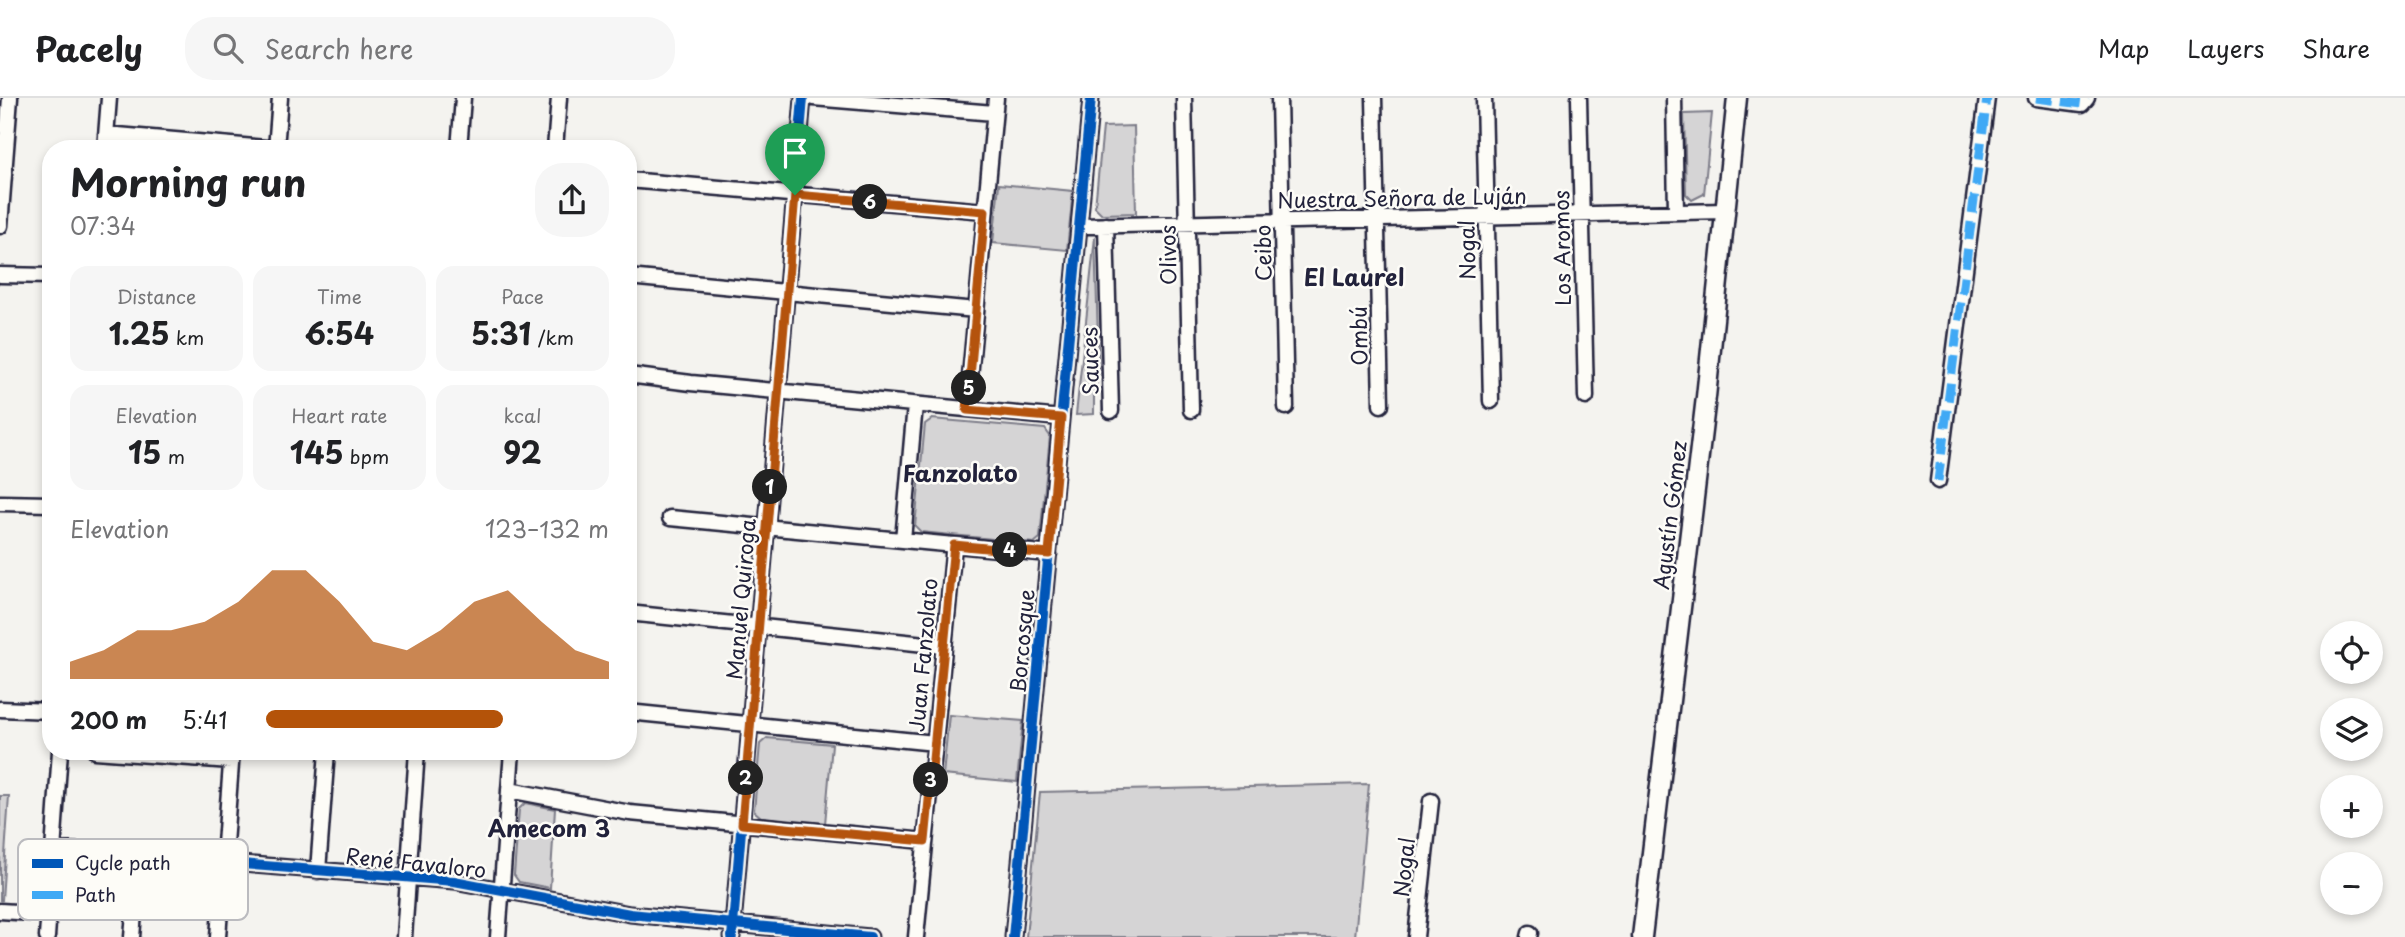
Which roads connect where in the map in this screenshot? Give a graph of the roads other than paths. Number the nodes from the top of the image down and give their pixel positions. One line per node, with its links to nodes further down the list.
1 (10, 98): 24 (street)
2 (109, 98): 20 (street)
3 (280, 98): 21 (street)
4 (463, 98): 22 (street)
5 (559, 98): 23 (street)
6 (803, 98): 26 (street, Manuel Quiroga)
7 (813, 98): 19 (street)
8 (1091, 98): 37 (street, Borcosque)
9 (1184, 98): 34 (street, Olivos)
10 (1279, 98): 33 (street, Ceibo)
11 (1374, 98): 32 (street, Ombú)
12 (1484, 98): 31 (street, Nogal)
13 (1579, 98): 30 (street, Los Aromos)
14 (1674, 98): 29 (street)
15 (1737, 98): 28 (main road, Agustín Gómez)
16 (1987, 98): 54 (street)
17 (2036, 98): 18 (street)
18 (2087, 98)
19 (995, 105): 27 (street)
20 (106, 140)
21 (277, 140)
22 (460, 140)
23 (556, 140)
24 (2, 180): 36 (street)
25 (637, 181): 26 (street)
26 (795, 195): 27 (street); 41 (street, Manuel Quiroga)
27 (985, 211): 42 (street)
28 (1725, 211): 29 (street, Nuestra Señora de Luján); 94 (main road, Agustín Gómez)
29 (1676, 212): 30 (street, Nuestra Señora de Luján)
30 (1581, 214): 31 (street, Nuestra Señora de Luján); 45 (street, Los Aromos)
31 (1486, 216): 32 (street, Nuestra Señora de Luján); 46 (street, Nogal)
32 (1377, 219): 33 (street, Nuestra Señora de Luján); 48 (street, Ombú)
33 (1282, 221): 34 (street, Nuestra Señora de Luján); 49 (street, Ceibo)
34 (1187, 223): 35 (street, Nuestra Señora de Luján); 51 (street, Olivos)
35 (1107, 225): 37 (street, Nuestra Señora de Luján); 52 (street, Sauces)
36 (0, 226)
37 (1080, 226): 53 (street, Borcosque)
38 (0, 275): 39 (street)
39 (42, 276)
40 (637, 278): 41 (street)
41 (787, 293): 42 (street); 44 (street, Manuel Quiroga)
42 (976, 310): 50 (street)
43 (637, 376): 44 (street)
44 (778, 392): 47 (street); 58 (street, Manuel Quiroga)
45 (1586, 397)
46 (1491, 401)
47 (915, 405): 50 (street); 59 (street)
48 (1381, 405)
49 (1286, 407)
50 (967, 410): 53 (street)
51 (1191, 410)
52 (1111, 411)
53 (1061, 418): 61 (street, Borcosque)
54 (1938, 481)
55 (0, 503): 56 (street)
56 (42, 503)
57 (670, 517): 58 (street)
58 (767, 527): 59 (street); 63 (street, Manuel Quiroga)
59 (903, 540): 60 (street)
60 (954, 545): 61 (street); 64 (street, Juan Fanzolato)
61 (1049, 554): 92 (street, Borcosque)
62 (637, 614): 63 (street)
63 (758, 628): 64 (street); 68 (street, Manuel Quiroga)
64 (944, 646): 69 (street, Juan Fanzolato)
65 (0, 709): 66 (street)
66 (42, 711)
67 (637, 713): 68 (street)
68 (750, 726): 69 (street); 77 (street, Manuel Quiroga)
69 (935, 743): 80 (street, Juan Fanzolato)
70 (59, 760): 78 (street)
71 (232, 760): 79 (street)
72 (326, 760): 82 (street)
73 (416, 760): 83 (street)
74 (511, 760): 75 (street)
75 (509, 790): 77 (street); 84 (street)
76 (1431, 801): 93 (street, Nogal)
77 (742, 824): 80 (street); 87 (street, Manuel Quiroga)
78 (54, 839)
79 (226, 839)
80 (925, 841): 91 (street, Juan Fanzolato)
81 (248, 864): 82 (street, René Favaloro)
82 (318, 872): 83 (street, René Favaloro)
83 (408, 878): 84 (street, René Favaloro); 88 (street)
84 (501, 890): 87 (street, René Favaloro); 89 (street)
85 (0, 911): 86 (street)
86 (18, 912)
87 (733, 930): 90 (street, René Favaloro)
88 (404, 937)
89 (498, 937)
90 (870, 937)
91 (916, 937)
92 (1013, 937)
93 (1416, 937)
94 (1642, 937)

